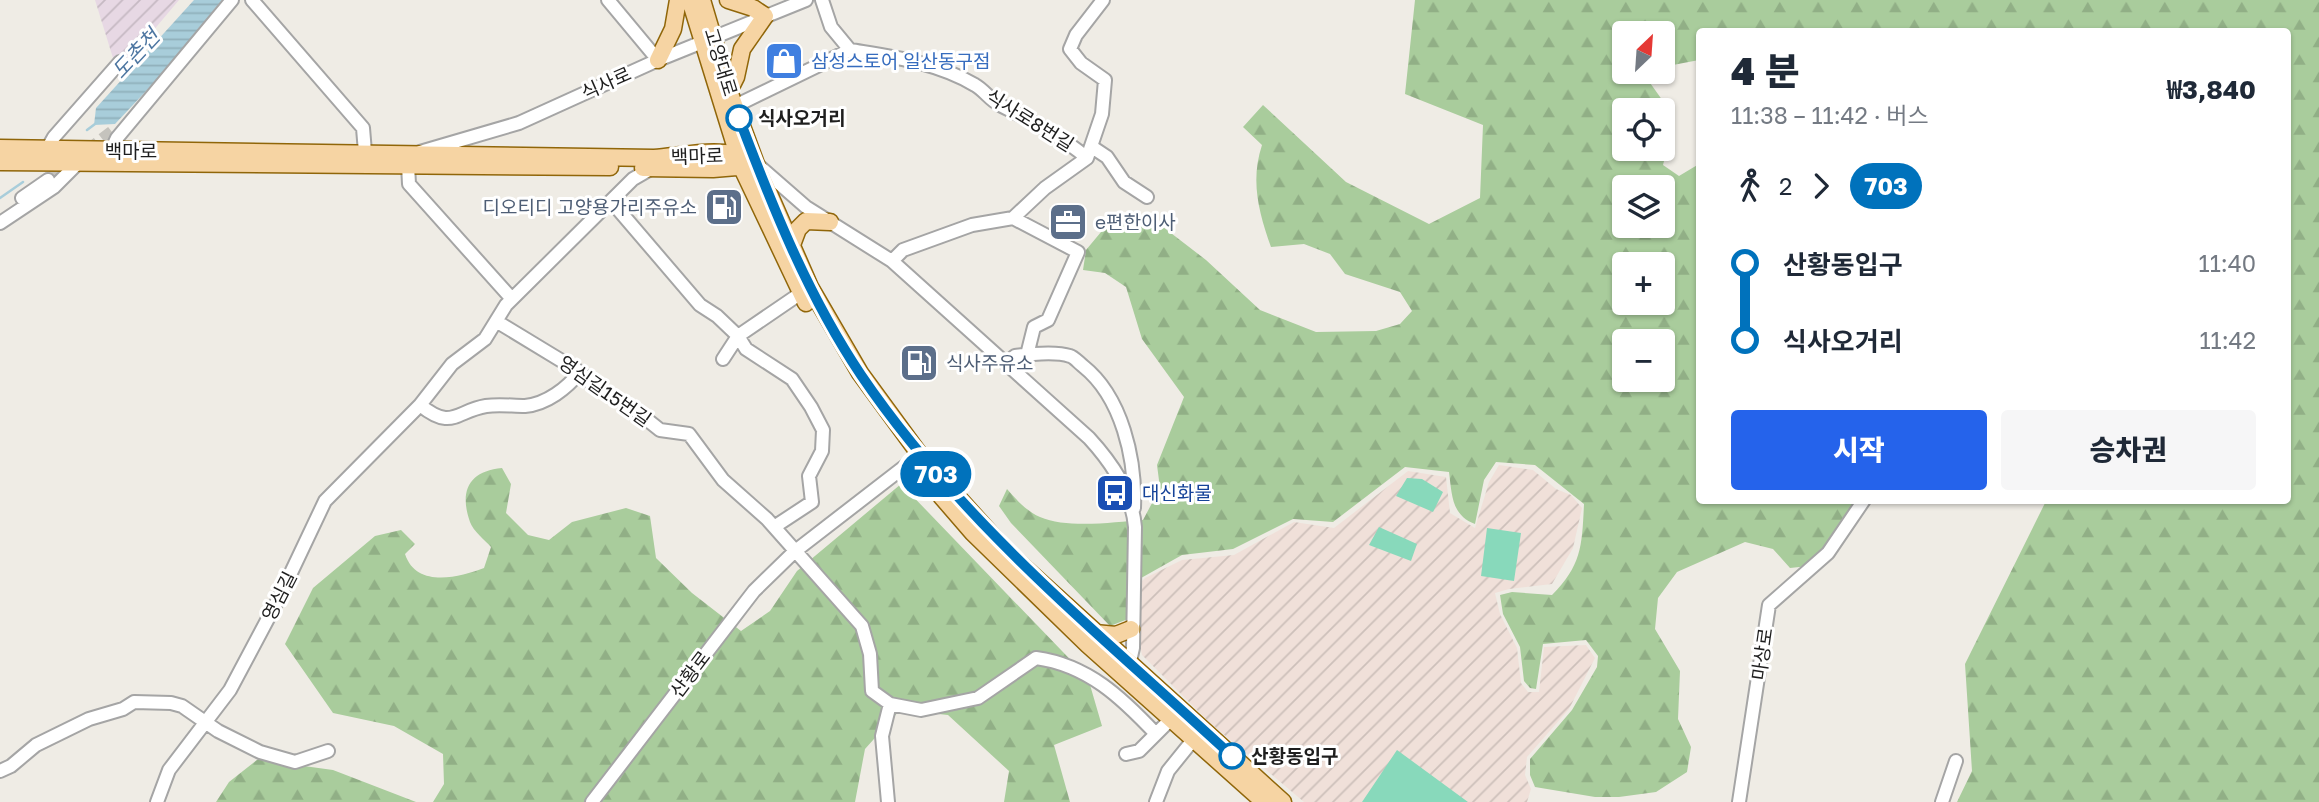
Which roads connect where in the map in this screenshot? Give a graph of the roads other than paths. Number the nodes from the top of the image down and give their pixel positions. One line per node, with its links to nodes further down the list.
1 (232, 0): 17 (street)
2 (252, 0): 21 (street)
3 (608, 0): 14 (street)
4 (678, 0): 14 (main road)
5 (690, 0): 12 (main road, 고양대로)
6 (702, 0): 12 (main road, 고양대로)
7 (728, 0): 11 (main road)
8 (806, 0): 11 (street, 식사로)
9 (822, 0): 13 (street)
10 (1103, 0): 23 (street)
11 (765, 16): 12 (street, 식사로); 16 (main road)
12 (708, 39): 14 (street, 식사로); 16 (main road, 고양대로); 26 (main road, 고양대로)
13 (850, 50): 16 (street); 23 (street, 식사로8번길)
14 (658, 60): 22 (street, 식사로)
15 (120, 62): 24 (street)
16 (732, 99): 26 (main road, 고양대로)
17 (145, 107): 18 (street); 20 (street)
18 (114, 130)
19 (0, 148): 24 (main road, 백마로)
20 (111, 151): 21 (main road, 백마로); 24 (main road, 백마로)
21 (365, 152): 22 (main road, 백마로)
22 (420, 152): 26 (main road, 백마로); 28 (street)
23 (1090, 152): 31 (street, 식사로8번길); 33 (street)
24 (45, 155): 25 (main road, 백마로); 27 (main road, 백마로)
25 (0, 162)
26 (746, 162): 29 (main road, 백마로); 35 (street); 36 (main road, 고양대로); 38 (main road, 고양대로)
27 (78, 163): 28 (main road, 백마로); 34 (street, 백마로)
28 (408, 165): 29 (main road, 백마로); 39 (street)
29 (653, 168): 32 (street, 영심길)
30 (48, 180): 34 (street)
31 (1147, 197)
32 (611, 201): 39 (street, 영심길); 41 (street)
33 (1013, 218): 37 (street); 42 (street)
34 (5, 219)
35 (830, 222): 36 (main road); 37 (street)
36 (792, 245): 53 (main road, 고양대로)
37 (892, 261): 44 (street)
38 (801, 293): 41 (street); 47 (main road, 고양대로)
39 (512, 299): 40 (street, 영심길)
40 (496, 321): 45 (street, 영심길15번길); 46 (street, 영심길)
41 (738, 336): 43 (street); 50 (street)
42 (1027, 355): 44 (street); 49 (street)
43 (723, 359)
44 (1006, 364): 49 (street)
45 (580, 372): 46 (street); 50 (street, 영심길15번길)
46 (420, 405): 57 (street, 영심길)
47 (913, 460): 51 (street, 산황로); 54 (main road, 고양대로)
48 (1861, 504): 70 (street, 마상로)
49 (1134, 512): 52 (street)
50 (774, 527): 51 (street, 영심길15번길)
51 (794, 552): 55 (street); 65 (street, 산황로)
52 (1131, 629): 53 (main road); 54 (street)
53 (1095, 633): 54 (main road, 고양대로)
54 (1128, 671): 56 (main road, 고양대로); 69 (main road, 고양대로)
55 (890, 704): 58 (street); 66 (street)
56 (1170, 720): 58 (street); 59 (main road, 고양대로)
57 (205, 722): 60 (street); 63 (street); 64 (street, 영심길)
58 (1156, 734): 61 (street)
59 (1193, 740): 67 (street); 68 (main road, 고양대로)
60 (327, 751)
61 (1126, 754)
62 (1956, 761): 71 (street)
63 (0, 771)
64 (157, 802)
65 (592, 802)
66 (888, 802)
67 (1156, 802)
68 (1264, 802)
69 (1283, 802)
70 (1739, 802)
71 (1942, 802)

